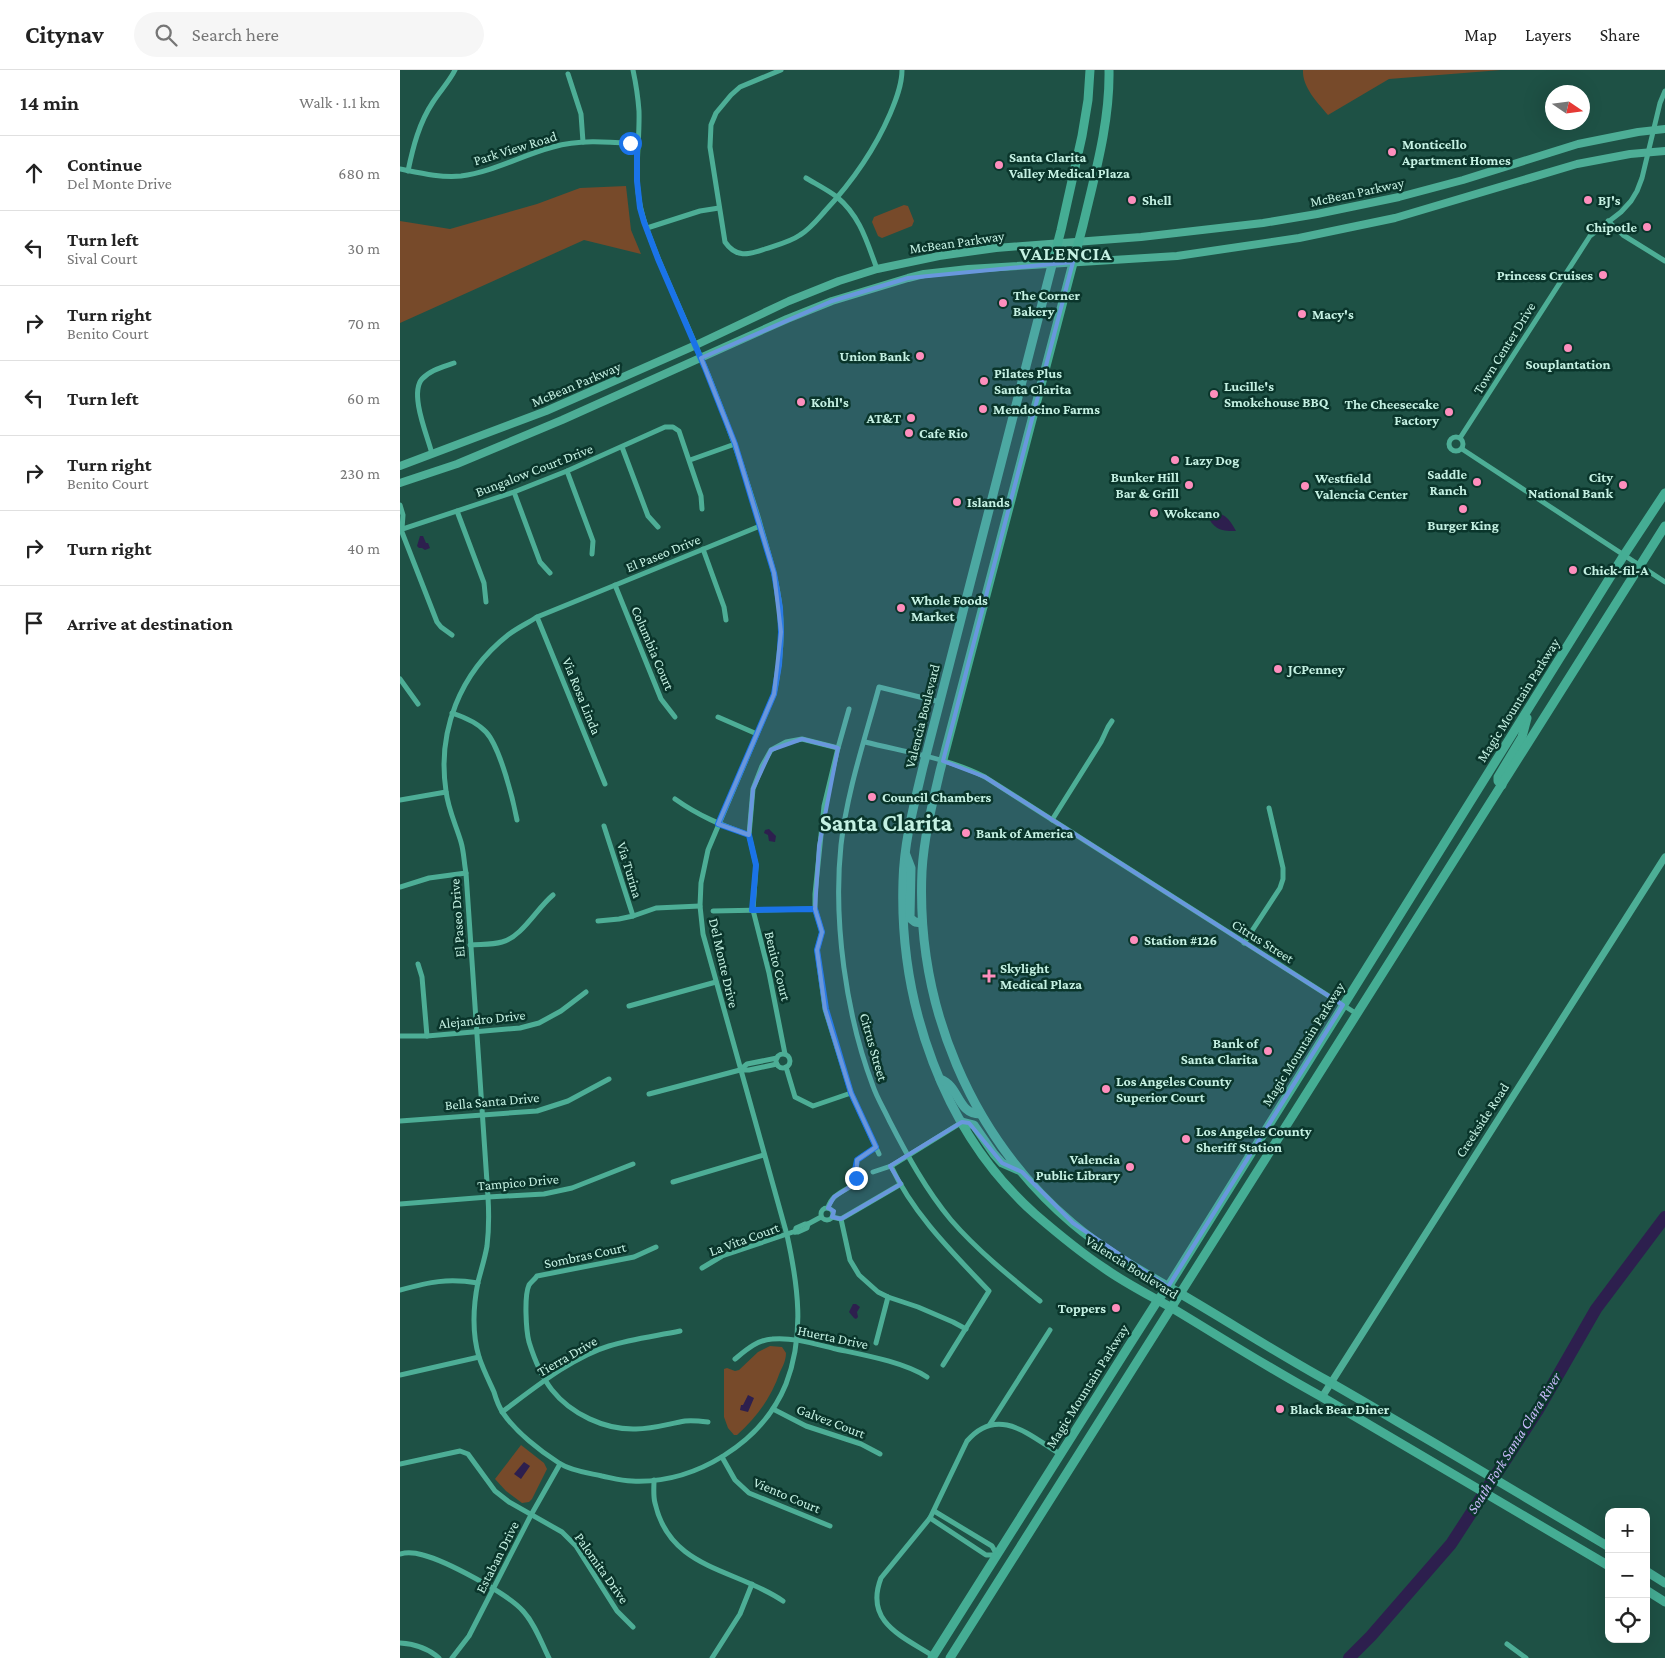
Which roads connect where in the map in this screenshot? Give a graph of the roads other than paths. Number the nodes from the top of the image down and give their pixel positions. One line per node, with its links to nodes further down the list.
1 (455, 70): 16 (street)
2 (632, 70): 12 (street, Del Monte Drive)
3 (781, 70): 19 (street)
4 (902, 70): 18 (street)
5 (1090, 70): 23 (main road, Valencia Boulevard)
6 (1109, 70): 22 (main road, Valencia Boulevard)
7 (568, 74): 11 (street)
8 (1665, 91): 10 (street, Town Center Drive)
9 (1665, 129): 10 (main road, McBean Parkway)
10 (1652, 130): 14 (street, Town Center Drive); 22 (main road, McBean Parkway)
11 (583, 142): 12 (street, Park View Road); 16 (street, Park View Road)
12 (637, 144): 21 (street, Del Monte Drive)
13 (1665, 151): 14 (main road, McBean Parkway)
14 (1647, 152): 20 (street, Town Center Drive); 25 (main road, McBean Parkway)
15 (400, 170): 16 (street, Park View Road)
16 (408, 171)
17 (806, 178): 18 (street)
18 (837, 197): 19 (street); 27 (street)
19 (719, 208): 21 (street)
20 (1608, 221): 24 (street); 31 (street, Town Center Drive)
21 (647, 228): 28 (street, Del Monte Drive)
22 (1079, 241): 23 (main road, McBean Parkway); 25 (main road, Valencia Boulevard)
23 (1058, 242): 26 (main road, Valencia Boulevard); 27 (main road, McBean Parkway)
24 (1665, 261)
25 (1073, 262): 26 (main road, McBean Parkway); 73 (main road, Valencia Boulevard)
26 (1053, 264): 29 (main road, McBean Parkway); 61 (main road, Valencia Boulevard)
27 (877, 269): 28 (main road, McBean Parkway)
28 (696, 345): 29 (street, Del Monte Drive); 35 (main road, McBean Parkway)
29 (701, 358): 32 (street, Del Monte Drive); 39 (main road, McBean Parkway)
30 (454, 363): 35 (street)
31 (1460, 438): 34 (street); 34 (street)
32 (735, 444): 36 (street); 45 (street, Del Monte Drive)
33 (622, 446): 36 (street, Bungalow Court Drive); 38 (street, Bungalow Court Drive); 47 (street)
34 (1462, 449): 51 (street)
35 (432, 454): 37 (main road, McBean Parkway)
36 (690, 460): 43 (street)
37 (400, 466)
38 (567, 471): 40 (street, Bungalow Court Drive); 50 (street)
39 (400, 483)
40 (514, 492): 44 (street, Bungalow Court Drive); 53 (street)
41 (1665, 493): 51 (main road, Magic Mountain Parkway)
42 (400, 505): 48 (street)
43 (702, 510)
44 (456, 511): 48 (street, Bungalow Court Drive); 56 (street)
45 (760, 526): 49 (street, El Paseo Drive); 69 (street, Del Monte Drive)
46 (1665, 526): 52 (main road, Magic Mountain Parkway)
47 (658, 527)
48 (401, 528): 59 (street)
49 (703, 549): 55 (street, El Paseo Drive); 58 (street)
50 (592, 554)
51 (1624, 555): 52 (street); 63 (main road, Magic Mountain Parkway)
52 (1639, 565): 54 (street); 75 (main road, Magic Mountain Parkway)
53 (550, 573)
54 (1665, 582)
55 (615, 585): 57 (street, El Paseo Drive); 66 (street, Columbia Court)
56 (486, 602)
57 (537, 617): 65 (street, El Paseo Drive); 74 (street, Via Rosa Linda)
58 (726, 620)
59 (452, 634)
60 (400, 679): 62 (street)
61 (940, 702): 70 (street, Citrus Street); 72 (main road, Valencia Boulevard)
62 (418, 704)
63 (1530, 708): 75 (main road); 102 (main road, Magic Mountain Parkway)
64 (849, 709): 71 (street)
65 (452, 713): 76 (street, El Paseo Drive); 80 (street)
66 (675, 717)
67 (718, 717): 69 (street)
68 (1112, 721): 81 (street)
69 (757, 734): 82 (street, Del Monte Drive)
70 (865, 742): 72 (street, Citrus Street); 124 (street, Citrus Street)
71 (838, 748): 84 (street, Benito Court); 91 (street)
72 (926, 757): 73 (street, Citrus Street); 85 (main road, Valencia Boulevard)
73 (943, 761): 81 (street, Citrus Street); 96 (main road, Valencia Boulevard)
74 (606, 784)
75 (1502, 785): 104 (main road, Magic Mountain Parkway)
76 (446, 792): 78 (street); 87 (street, El Paseo Drive)
77 (674, 798): 82 (street)
78 (400, 800)
79 (1269, 808): 97 (street)
80 (517, 820)
81 (1052, 820): 97 (street, Citrus Street)
82 (718, 824): 84 (street); 90 (street, Del Monte Drive)
83 (604, 826): 94 (street, Via Turina)
84 (749, 835): 92 (street, Benito Court)
85 (906, 852): 96 (main road); 114 (main road, Valencia Boulevard)
86 (1665, 858): 159 (street, Creekside Road)
87 (466, 873): 88 (street); 98 (street, El Paseo Drive)
88 (400, 887)
89 (553, 895): 98 (street)
90 (700, 906): 94 (street); 100 (street, Del Monte Drive)
91 (815, 909): 92 (street); 115 (street)
92 (752, 910): 93 (street); 108 (street, Benito Court)
93 (713, 911)
94 (632, 916): 95 (street, Via Turina)
95 (598, 922)
96 (922, 923): 118 (main road, Valencia Boulevard)
97 (1244, 943): 102 (street, Citrus Street)
98 (470, 945): 105 (street, El Paseo Drive)
99 (418, 964): 107 (street)
100 (716, 982): 103 (street); 112 (street, Del Monte Drive)
101 (586, 992): 105 (street, Alejandro Drive)
102 (1343, 1005): 104 (street, Citrus Street); 141 (main road, Magic Mountain Parkway)
103 (629, 1006)
104 (1357, 1014): 143 (main road, Magic Mountain Parkway)
105 (477, 1033): 107 (street, Alejandro Drive); 117 (street, El Paseo Drive)
106 (400, 1036): 107 (street, Alejandro Drive)
107 (427, 1036)
108 (786, 1054): 109 (street); 111 (street)
109 (777, 1058): 110 (street); 112 (street)
110 (777, 1064): 111 (street); 112 (street)
111 (786, 1067): 115 (street)
112 (740, 1070): 116 (street); 123 (street, Del Monte Drive)
113 (609, 1079): 117 (street, Bella Santa Drive)
114 (940, 1079): 118 (main road); 120 (main road, Valencia Boulevard)
115 (851, 1093): 121 (street)
116 (650, 1094)
117 (482, 1114): 119 (street, Bella Santa Drive); 131 (street, El Paseo Drive)
118 (980, 1114): 127 (main road, Valencia Boulevard)
119 (400, 1120)
120 (962, 1122): 124 (street); 127 (main road); 146 (main road, Valencia Boulevard)
121 (876, 1147): 122 (street); 133 (street)
122 (880, 1154)
123 (764, 1155): 129 (street); 137 (street, Del Monte Drive)
124 (908, 1156): 126 (street); 145 (street, Citrus Street)
125 (633, 1164): 131 (street, Tampico Drive)
126 (891, 1166): 128 (street); 130 (street)
127 (1020, 1171): 141 (main road, Valencia Boulevard)
128 (874, 1172)
129 (673, 1182)
130 (900, 1184): 136 (street); 148 (street)
131 (488, 1197): 132 (street, Tampico Drive); 140 (street, El Paseo Drive)
132 (400, 1204)
133 (828, 1208): 134 (street); 135 (street)
134 (821, 1217): 135 (street); 137 (street, La Vita Court)
135 (832, 1218): 136 (street)
136 (841, 1219): 144 (street)
137 (787, 1235): 139 (street, La Vita Court); 151 (street, Del Monte Drive)
138 (656, 1247): 158 (street, Sombras Court)
139 (702, 1268)
140 (478, 1283): 142 (street); 153 (street, El Paseo Drive)
141 (1168, 1287): 143 (main road, Valencia Boulevard); 146 (main road, Magic Mountain Parkway)
142 (400, 1290)
143 (1181, 1294): 147 (main road, Magic Mountain Parkway); 159 (main road, Valencia Boulevard)
144 (888, 1297): 148 (street); 152 (street)
145 (1040, 1300)
146 (1158, 1300): 147 (main road, Valencia Boulevard); 166 (main road, Magic Mountain Parkway)
147 (1170, 1307): 160 (main road, Valencia Boulevard); 194 (main road, Magic Mountain Parkway)
148 (966, 1329): 155 (street)
149 (1050, 1330): 164 (street)
150 (680, 1331): 158 (street, Tierra Drive)
151 (797, 1340): 154 (street, Huerta Drive); 157 (street, Huerta Drive); 161 (street, Del Monte Drive)
152 (876, 1343)
153 (479, 1358): 156 (street); 162 (street, El Paseo Drive)
154 (735, 1359)
155 (944, 1365)
156 (400, 1375)
157 (927, 1377)
158 (546, 1380): 162 (street, Tierra Drive); 163 (street, Sombras Court)
159 (1330, 1383): 160 (street, Creekside Road); 175 (main road, Valencia Boulevard)
160 (1322, 1397): 178 (main road, Valencia Boulevard)
161 (773, 1409): 165 (street, Galvez Court); 167 (street, Del Monte Drive)
162 (502, 1412): 169 (street, El Paseo Drive)
163 (708, 1422)
164 (990, 1424): 166 (street); 171 (street)
165 (880, 1454)
166 (1060, 1454): 177 (main road, Magic Mountain Parkway)
167 (722, 1457): 170 (street, Del Monte Drive); 174 (street, Viento Court)
168 (400, 1464): 172 (street, Palomita Drive)
169 (560, 1464): 170 (street, Del Monte Drive); 172 (street, Estaban Drive)
170 (654, 1480): 180 (street)
171 (934, 1511): 173 (street); 177 (street)
172 (531, 1515): 182 (street, Estaban Drive); 186 (street, Palomita Drive)
173 (930, 1518): 177 (street); 189 (street)
174 (830, 1526)
175 (1605, 1545)
176 (400, 1554): 182 (street)
177 (996, 1555): 189 (main road, Magic Mountain Parkway)
178 (1605, 1564)
179 (1650, 1574): 181 (main road)
180 (752, 1584): 184 (street); 193 (street)
181 (1665, 1584)
182 (493, 1589): 191 (street, Estaban Drive); 192 (street)
183 (1650, 1593): 185 (main road)
184 (783, 1601)
185 (1665, 1602)
186 (634, 1627)
187 (400, 1643): 190 (street)
188 (1507, 1644): 195 (street)
189 (932, 1657)
190 (439, 1658)
191 (452, 1658)
192 (549, 1658)
193 (712, 1658)
194 (950, 1658)
195 (1526, 1658)

